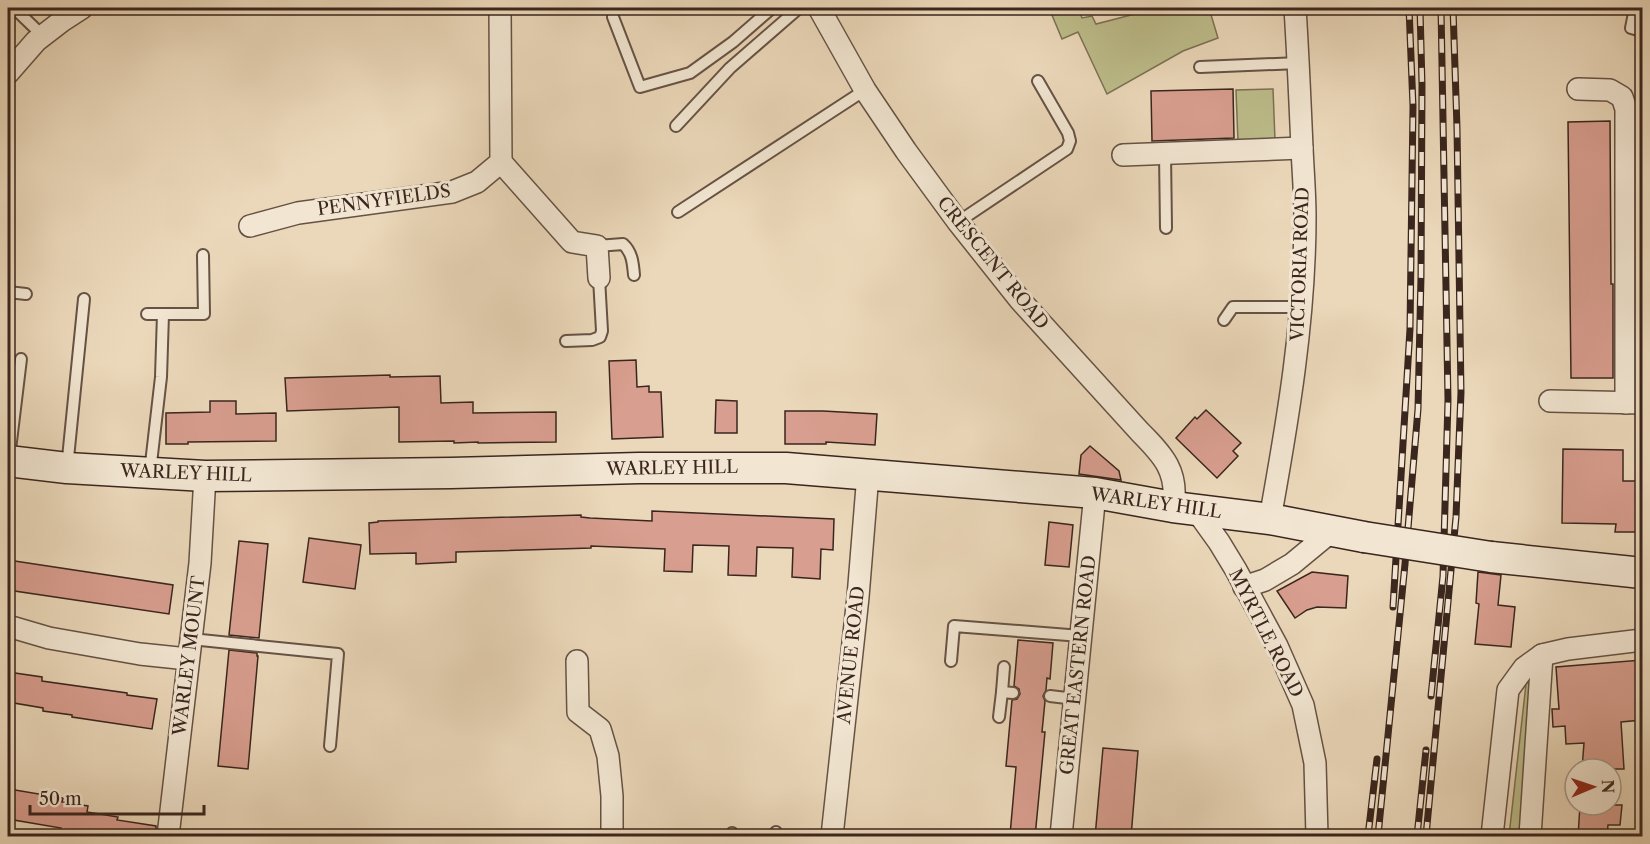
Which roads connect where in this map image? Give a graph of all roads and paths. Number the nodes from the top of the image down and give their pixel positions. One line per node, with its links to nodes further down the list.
1 (14, 8): 11 (lane)
2 (82, 8): 11 (street)
3 (500, 8): 22 (street)
4 (772, 8): 9 (lane)
5 (799, 8): 18 (lane)
6 (819, 8): 17 (street, CRESCENT ROAD)
7 (1295, 8): 12 (street, VICTORIA ROAD)
8 (1635, 8): 10 (lane)
9 (613, 16)
10 (1642, 31)
11 (43, 36): 14 (street)
12 (1299, 63): 13 (lane); 19 (street, VICTORIA ROAD)
13 (1200, 68)
14 (8, 73)
15 (1038, 81): 24 (lane)
16 (1578, 89): 41 (street)
17 (865, 90): 23 (lane); 24 (street, CRESCENT ROAD)
18 (676, 126)
19 (1302, 148): 20 (street); 34 (street, VICTORIA ROAD)
20 (1165, 154): 21 (street); 26 (lane)
21 (1123, 155)
22 (501, 162): 25 (street, PENNYFIELDS); 27 (street)
23 (678, 212)
24 (958, 222): 48 (street, CRESCENT ROAD)
25 (250, 226)
26 (1166, 228)
27 (597, 246): 29 (lane); 30 (street)
28 (203, 255): 36 (lane)
29 (634, 275)
30 (599, 278): 38 (lane)
31 (8, 292): 32 (lane)
32 (26, 294)
33 (84, 298): 43 (lane)
34 (1300, 307): 37 (lane); 49 (street, VICTORIA ROAD)
35 (147, 314): 36 (lane)
36 (163, 314): 44 (lane)
37 (1224, 320)
38 (566, 341)
39 (21, 359): 42 (lane)
40 (1550, 401): 41 (street)
41 (1634, 403)
42 (8, 461): 43 (main road, WARLEY HILL)
43 (67, 468): 44 (main road, WARLEY HILL)
44 (150, 473): 46 (main road, WARLEY HILL)
45 (868, 474): 46 (main road, WARLEY HILL); 47 (main road, WARLEY HILL); 67 (street, AVENUE ROAD)
46 (205, 476): 56 (street, WARLEY MOUNT)
47 (1095, 493): 48 (main road, WARLEY HILL); 54 (street, GREAT EASTERN ROAD)
48 (1184, 508): 49 (main road, WARLEY HILL); 52 (street, MYRTLE ROAD)
49 (1270, 519): 50 (main road, WARLEY HILL)
50 (1332, 531): 51 (main road, WARLEY HILL, bridge); 52 (street)
51 (1642, 573)
52 (1244, 587): 69 (street, MYRTLE ROAD)
53 (8, 626): 56 (street)
54 (1081, 636): 59 (lane); 62 (street, GREAT EASTERN ROAD)
55 (1642, 640): 57 (street)
56 (189, 649): 64 (lane); 65 (street, WARLEY MOUNT)
57 (1542, 655): 70 (street); 71 (street)
58 (577, 661): 66 (street)
59 (951, 661)
60 (1004, 667): 63 (lane)
61 (1050, 696): 62 (lane)
62 (1075, 699): 68 (street, GREAT EASTERN ROAD)
63 (999, 717)
64 (330, 746)
65 (168, 837)
66 (612, 837)
67 (832, 837)
68 (1061, 837)
69 (1317, 837)
70 (1492, 837)
71 (1530, 837)

